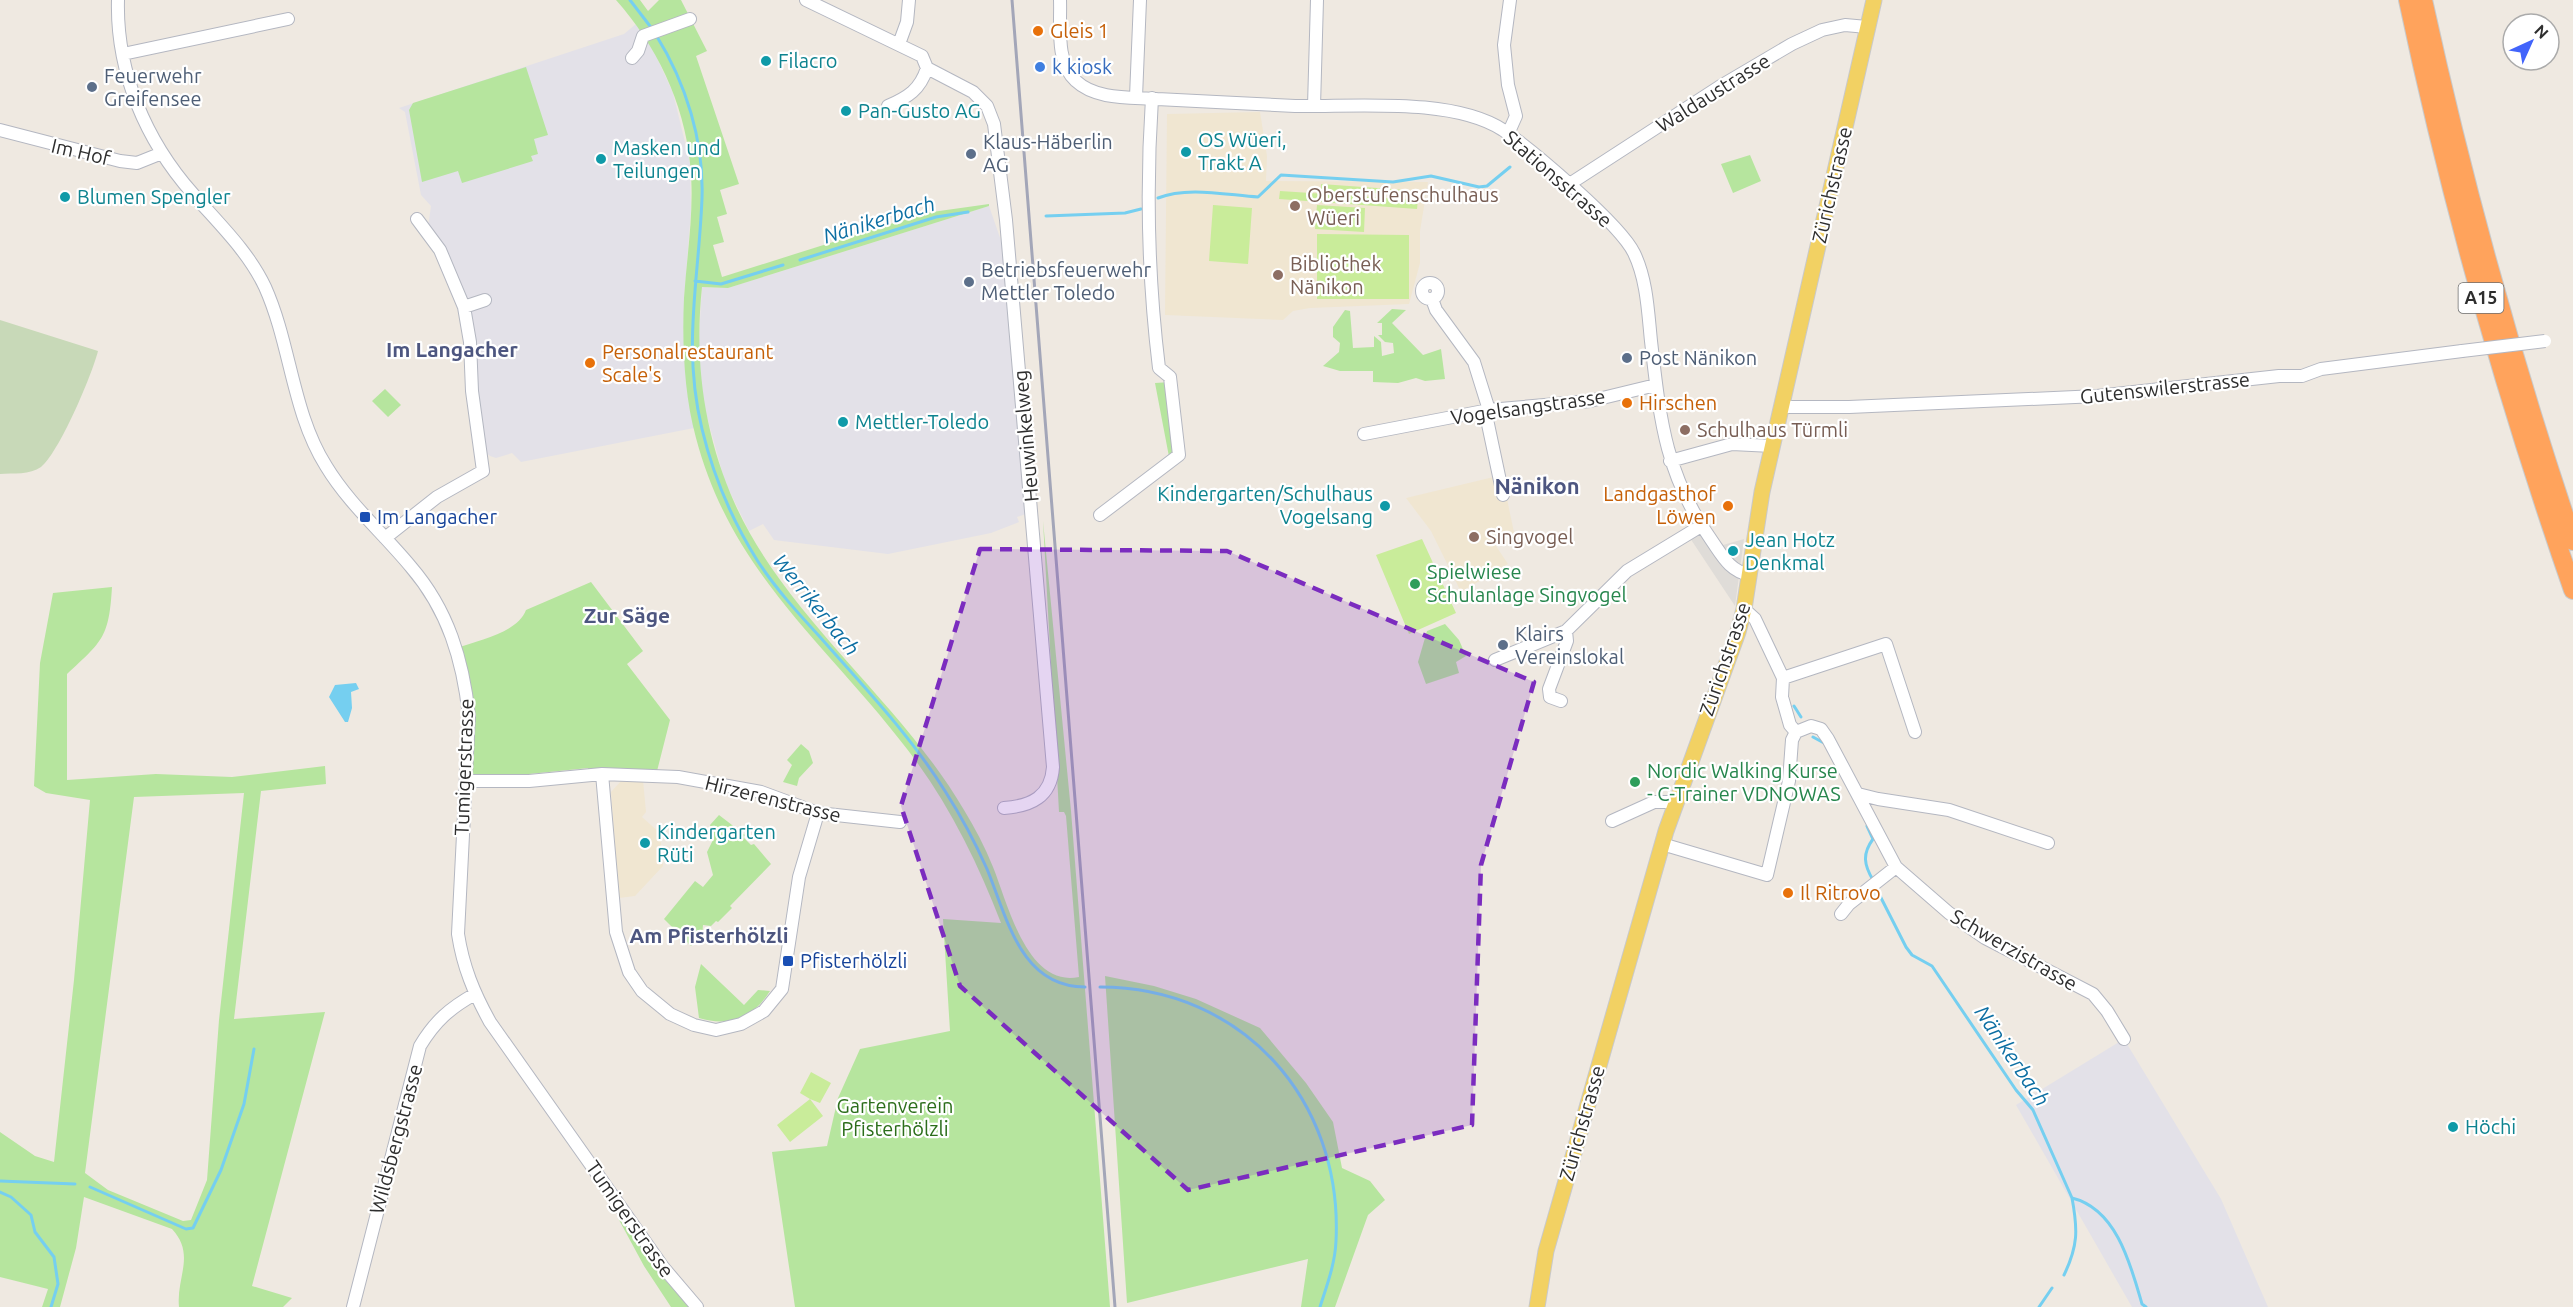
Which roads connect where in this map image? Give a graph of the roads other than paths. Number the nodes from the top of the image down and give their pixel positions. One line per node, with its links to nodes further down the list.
1 (118, 0): 17 (street, Tumigerstrasse)
2 (806, 0): 16 (street)
3 (909, 0): 16 (street)
4 (1059, 0): 15 (street)
5 (1066, 0): 15 (street)
6 (1140, 0): 20 (street)
7 (1317, 0): 23 (street)
8 (1510, 0): 25 (street)
9 (1874, 0): 14 (main road, Zürichstrasse)
10 (2408, 0): 45 (highway, A15)
11 (2423, 0): 43 (highway, A15)
12 (288, 19): 17 (street)
13 (690, 19): 18 (street)
14 (1867, 27): 27 (street, Waldaustrasse); 34 (main road, Zürichstrasse)
15 (1061, 39): 20 (street, Stationsstrasse)
16 (899, 44): 19 (street)
17 (123, 54): 26 (street, Tumigerstrasse)
18 (632, 58)
19 (927, 68): 22 (street); 57 (street, Heuwinkelweg)
20 (1136, 97): 21 (street, Stationsstrasse)
21 (1152, 98): 23 (street, Stationsstrasse); 40 (street)
22 (888, 106)
23 (1314, 106): 25 (street, Stationsstrasse)
24 (0, 130): 26 (street, Im Hof)
25 (1508, 134): 27 (street, Stationsstrasse)
26 (162, 153): 42 (street, Tumigerstrasse)
27 (1568, 185): 33 (street, Stationsstrasse)
28 (417, 219): 31 (street)
29 (1432, 299): 35 (street)
30 (485, 300): 31 (street)
31 (464, 307): 42 (street)
32 (2545, 341): 34 (street, Gutenswilerstrasse, bridge)
33 (1656, 385): 35 (street, Vogelsangstrasse); 38 (street, Stationsstrasse)
34 (1781, 407): 37 (main road, Zürichstrasse)
35 (1487, 410): 36 (street, Vogelsangstrasse); 39 (street)
36 (1364, 434)
37 (1772, 446): 38 (street); 44 (main road, Zürichstrasse)
38 (1670, 461): 41 (street, Stationsstrasse)
39 (1503, 495)
40 (1100, 515)
41 (1701, 526): 44 (street, Stationsstrasse); 47 (street)
42 (385, 538): 54 (street, Tumigerstrasse)
43 (2573, 541)
44 (1750, 575): 46 (main road, Zürichstrasse)
45 (2573, 590)
46 (1744, 609): 49 (street); 56 (main road, Zürichstrasse)
47 (1566, 631): 48 (street); 50 (street)
48 (1495, 660)
49 (1783, 678): 51 (street); 52 (street)
50 (1561, 701)
51 (1796, 732): 55 (street, Schwerzistrasse); 62 (street)
52 (1915, 732)
53 (602, 774): 54 (street, Hirzerenstrasse); 58 (street, Hirzerenstrasse); 58 (street)
54 (467, 781): 65 (street, Tumigerstrasse)
55 (1858, 794): 61 (street); 63 (street, Schwerzistrasse)
56 (1675, 802): 59 (street); 62 (main road, Zürichstrasse)
57 (1004, 808)
58 (818, 813): 60 (street, Hirzerenstrasse)
59 (1612, 821)
60 (900, 822)
61 (2048, 843)
62 (1662, 844): 69 (main road, Zürichstrasse)
63 (1896, 867): 64 (street); 66 (street, Schwerzistrasse)
64 (1841, 914)
65 (475, 994): 67 (street, Wildsbergstrasse); 68 (street, Tumigerstrasse)
66 (2124, 1039)
67 (353, 1307)
68 (697, 1307)
69 (1537, 1307)

